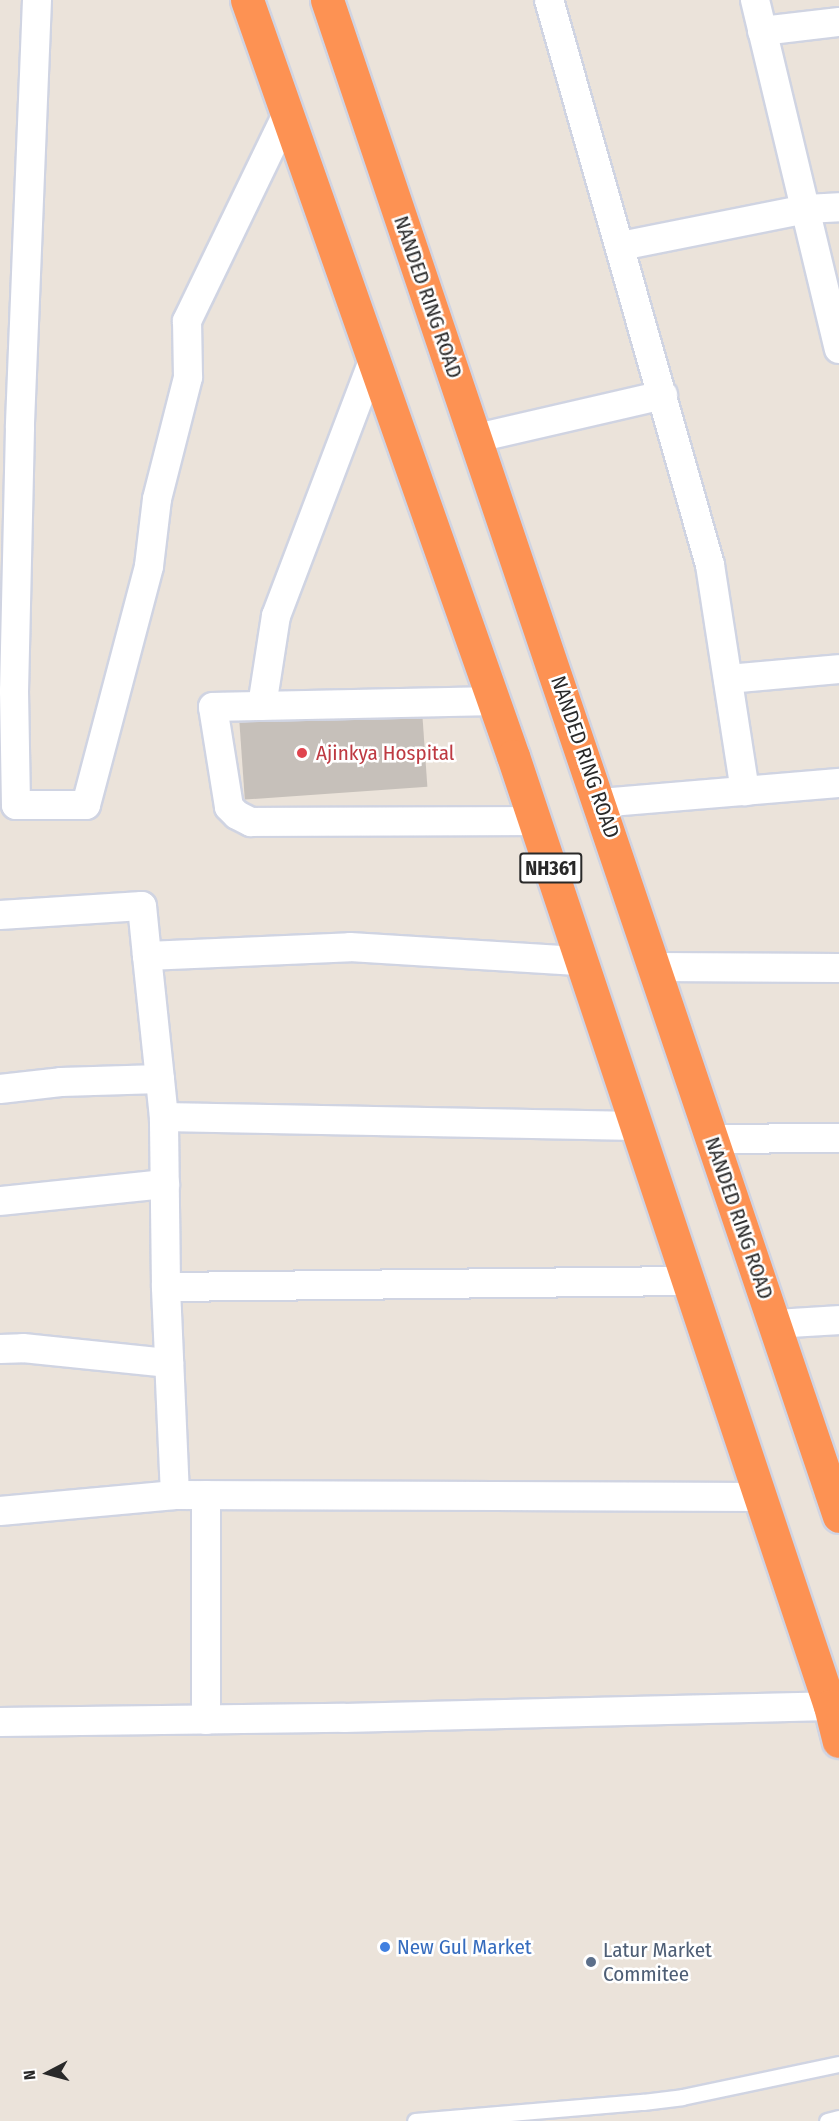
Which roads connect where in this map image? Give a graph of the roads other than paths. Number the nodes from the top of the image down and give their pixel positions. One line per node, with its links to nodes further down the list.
1 (37, 0): 15 (street)
2 (247, 0): 8 (highway, NH361)
3 (327, 0): 16 (highway, NANDED RING ROAD / NH361)
4 (549, 0): 11 (street)
5 (755, 0): 7 (street)
6 (839, 22): 7 (street)
7 (762, 31): 10 (street)
8 (287, 114): 13 (highway, NH361); 15 (street)
9 (839, 207): 10 (street)
10 (806, 209): 11 (street); 12 (street)
11 (621, 246): 14 (street)
12 (839, 349)
13 (372, 360): 19 (highway, NH361); 20 (street)
14 (663, 394): 16 (street); 18 (street)
15 (10, 427)
16 (477, 438): 23 (highway, NANDED RING ROAD / NH361)
17 (839, 669): 18 (street)
18 (728, 679): 22 (street)
19 (494, 701): 20 (street); 24 (highway, NH361)
20 (262, 706): 24 (street)
21 (839, 783): 22 (street)
22 (745, 791): 23 (street)
23 (600, 803): 28 (highway, NANDED RING ROAD / NH361)
24 (535, 821): 27 (highway, NH361)
25 (0, 915): 26 (street)
26 (147, 956): 27 (street); 30 (street)
27 (582, 961): 33 (highway, NH361)
28 (655, 967): 29 (street); 35 (highway, NANDED RING ROAD / NH361)
29 (839, 968)
30 (160, 1079): 31 (street); 32 (street)
31 (0, 1089)
32 (164, 1117): 33 (street); 36 (street)
33 (637, 1126): 38 (highway, NH361)
34 (839, 1138): 35 (street)
35 (713, 1139): 41 (highway, NANDED RING ROAD / NH361)
36 (165, 1184): 37 (street); 39 (street)
37 (0, 1201)
38 (688, 1281): 39 (street); 46 (highway, NH361)
39 (166, 1287): 43 (street)
40 (839, 1320): 41 (street)
41 (774, 1324): 47 (highway, NANDED RING ROAD / NH361)
42 (0, 1349): 43 (street)
43 (169, 1363): 44 (street)
44 (175, 1495): 45 (street); 48 (street)
45 (206, 1495): 46 (street); 50 (street)
46 (760, 1497): 49 (highway, NH361)
47 (838, 1510)
48 (0, 1511)
49 (830, 1706): 50 (street); 52 (highway, NH361)
50 (206, 1720): 51 (street)
51 (0, 1722)
52 (839, 1741)
53 (839, 2064): 55 (lane)
54 (839, 2118): 56 (lane)
55 (415, 2121)
56 (827, 2121)

